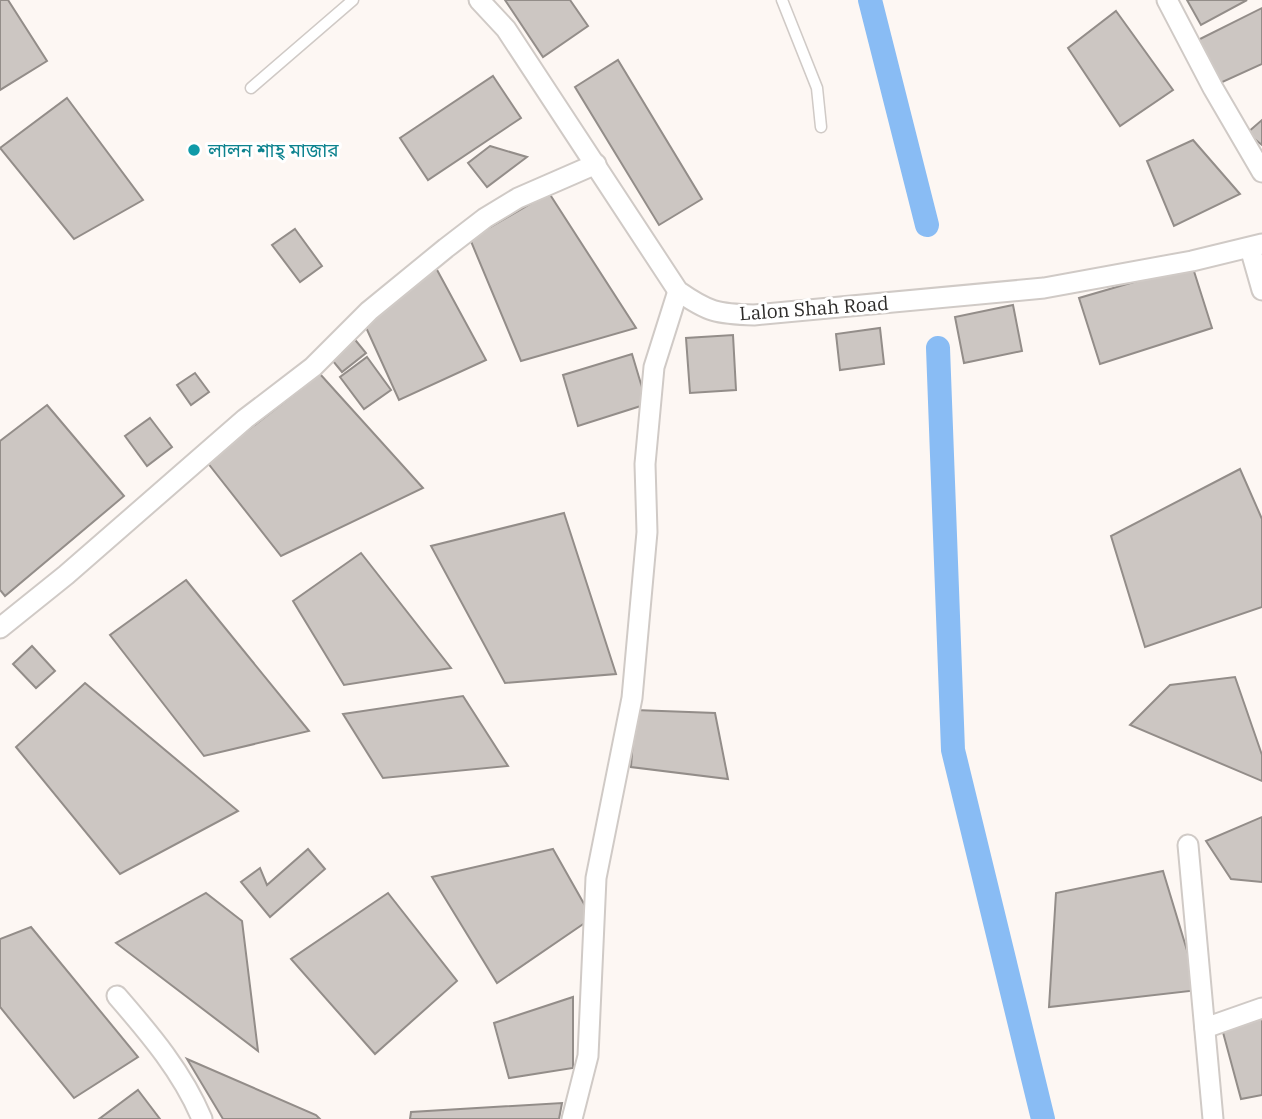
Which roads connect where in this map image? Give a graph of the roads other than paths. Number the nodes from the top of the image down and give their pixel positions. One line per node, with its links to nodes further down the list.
1 (353, 0): 5 (lane)
2 (479, 0): 7 (street, Lalon Shah Road)
3 (782, 0): 6 (lane)
4 (1167, 0): 8 (street)
5 (251, 88)
6 (821, 127)
7 (596, 164): 11 (street, Lalon Shah Road); 12 (street)
8 (1262, 172)
9 (1256, 246): 10 (street); 11 (street, Lalon Shah Road)
10 (1262, 290)
11 (678, 291): 18 (street)
12 (0, 628)
13 (1188, 845): 16 (street)
14 (117, 996): 17 (street)
15 (1262, 1008): 16 (street)
16 (1205, 1028): 19 (street)
17 (202, 1119)
18 (572, 1119)
19 (1213, 1119)

